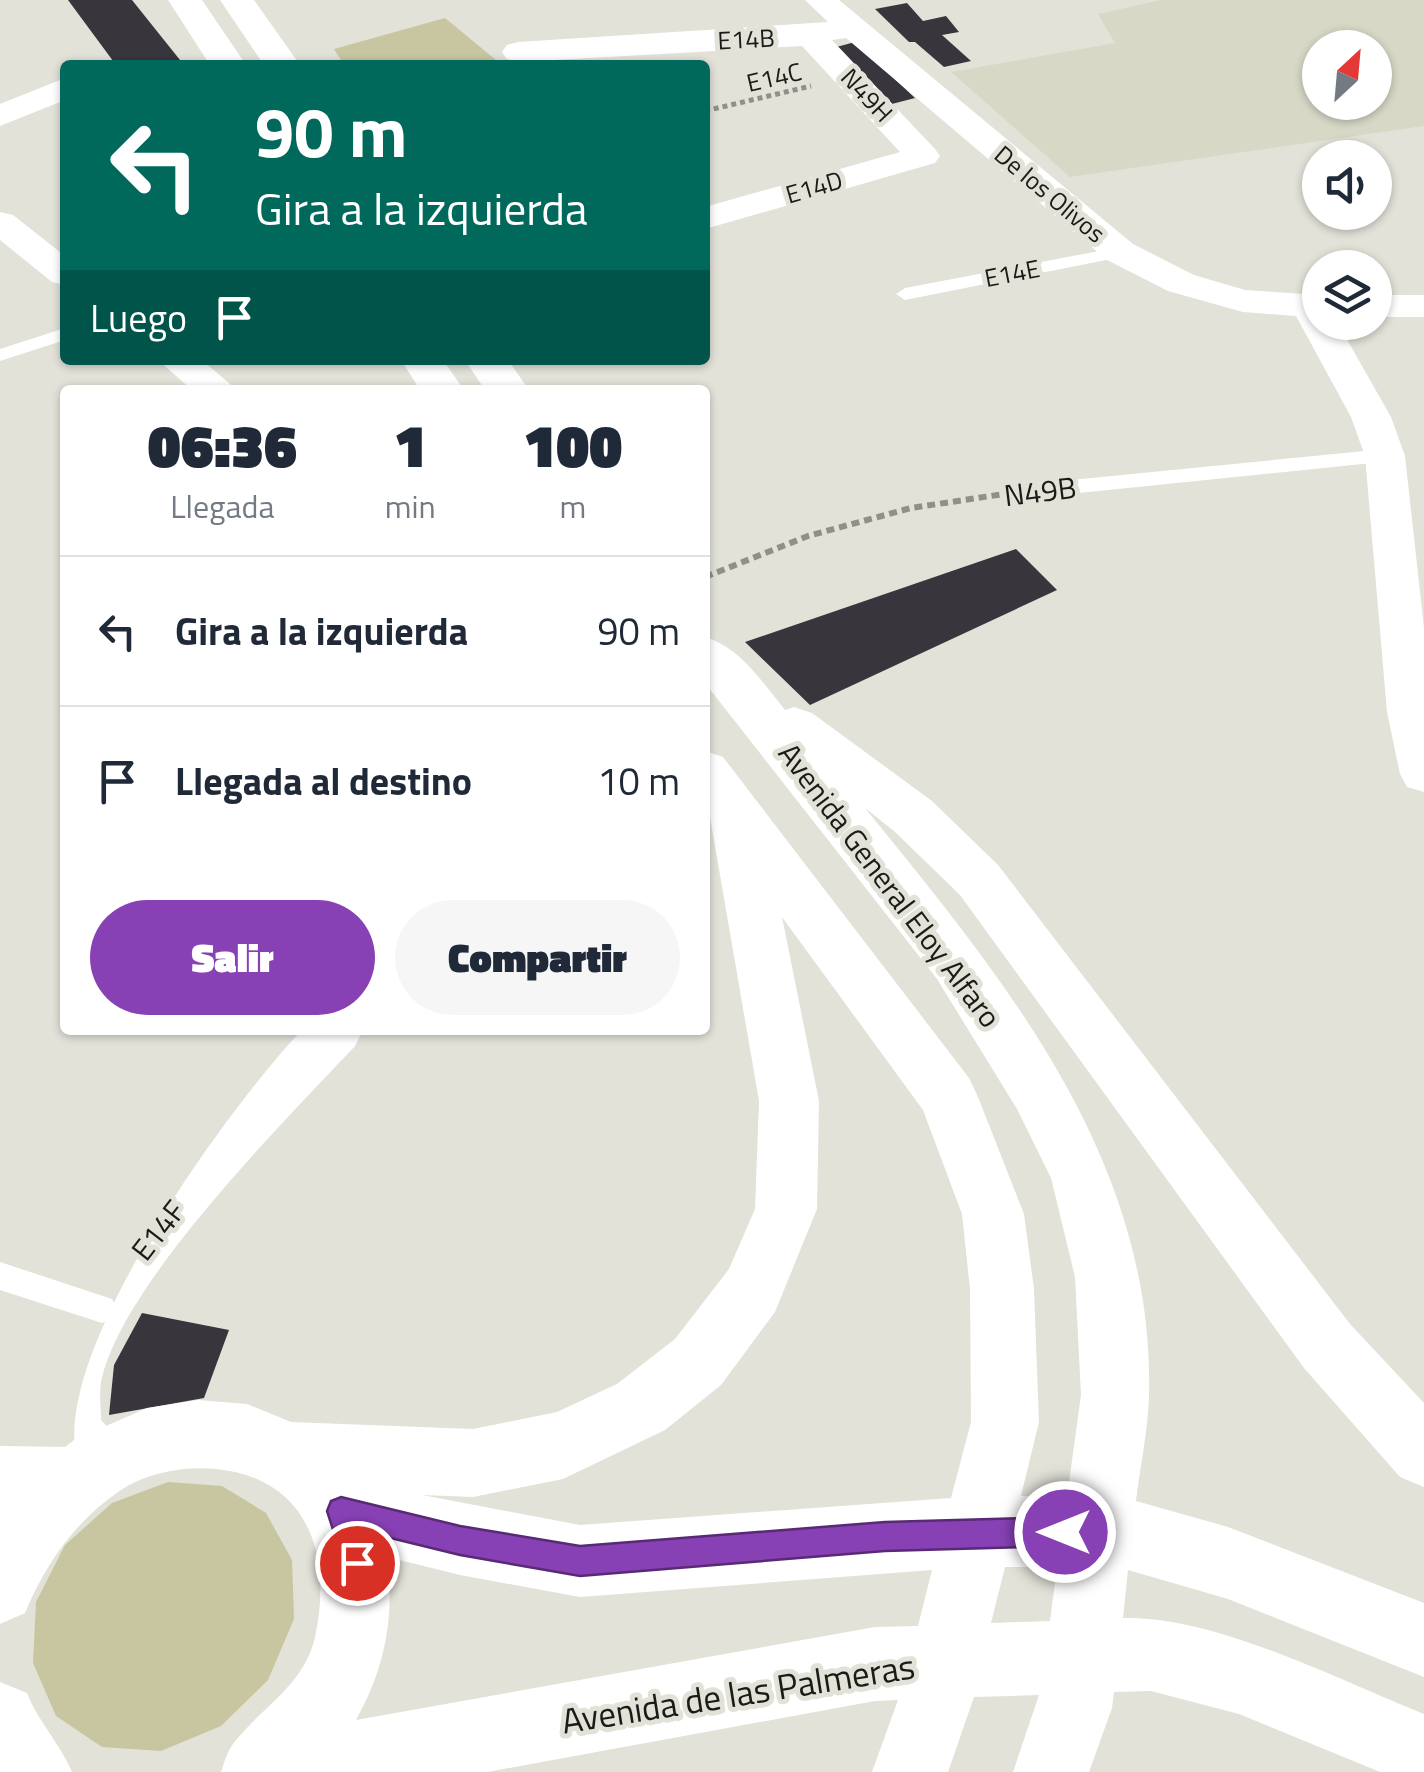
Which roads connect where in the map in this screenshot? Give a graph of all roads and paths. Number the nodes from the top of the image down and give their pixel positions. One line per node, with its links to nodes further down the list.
1 (185, 0): 7 (main road)
2 (237, 0): 8 (main road)
3 (820, 0): 4 (street, De los Olivos)
4 (854, 28): 5 (street, E14B); 16 (street, De los Olivos)
5 (809, 34): 6 (street, E14B); 9 (street, N49H)
6 (518, 52)
7 (225, 60)
8 (279, 60)
9 (851, 77): 11 (path, E14C); 13 (street, N49H)
10 (60, 90): 12 (street)
11 (710, 110)
12 (0, 116)
13 (923, 156): 14 (street, E14D)
14 (710, 217)
15 (0, 223): 17 (street)
16 (1120, 252): 18 (lane, E14E); 19 (street, De los Olivos)
17 (60, 270)
18 (905, 294)
19 (1302, 305)
20 (1392, 306): 21 (street)
21 (1424, 306)
22 (60, 336): 24 (lane)
23 (1331, 340): 27 (street)
24 (0, 355)
25 (184, 365): 26 (street)
26 (210, 385)
27 (1386, 456): 28 (lane, N49B); 31 (street)
28 (1030, 490): 29 (path, N49B)
29 (710, 575)
30 (716, 665): 37 (main road); 45 (main road, Avenida General Eloy Alfaro)
31 (1417, 715): 32 (street)
32 (1424, 774)
33 (719, 789): 38 (main road); 46 (main road)
34 (331, 1035): 36 (street, E14F)
35 (0, 1276): 36 (lane)
36 (102, 1309): 39 (street, E14F)
37 (1424, 1453)
38 (292, 1456): 39 (main road); 41 (main road)
39 (84, 1472): 40 (main road); 42 (main road)
40 (0, 1482)
41 (341, 1511): 43 (main road); 49 (main road)
42 (0, 1588)
43 (1424, 1640)
44 (0, 1720): 48 (main road)
45 (1063, 1740)
46 (921, 1746)
47 (1424, 1752): 50 (main road, Avenida de las Palmeras)
48 (34, 1772)
49 (260, 1772)
50 (279, 1772)

